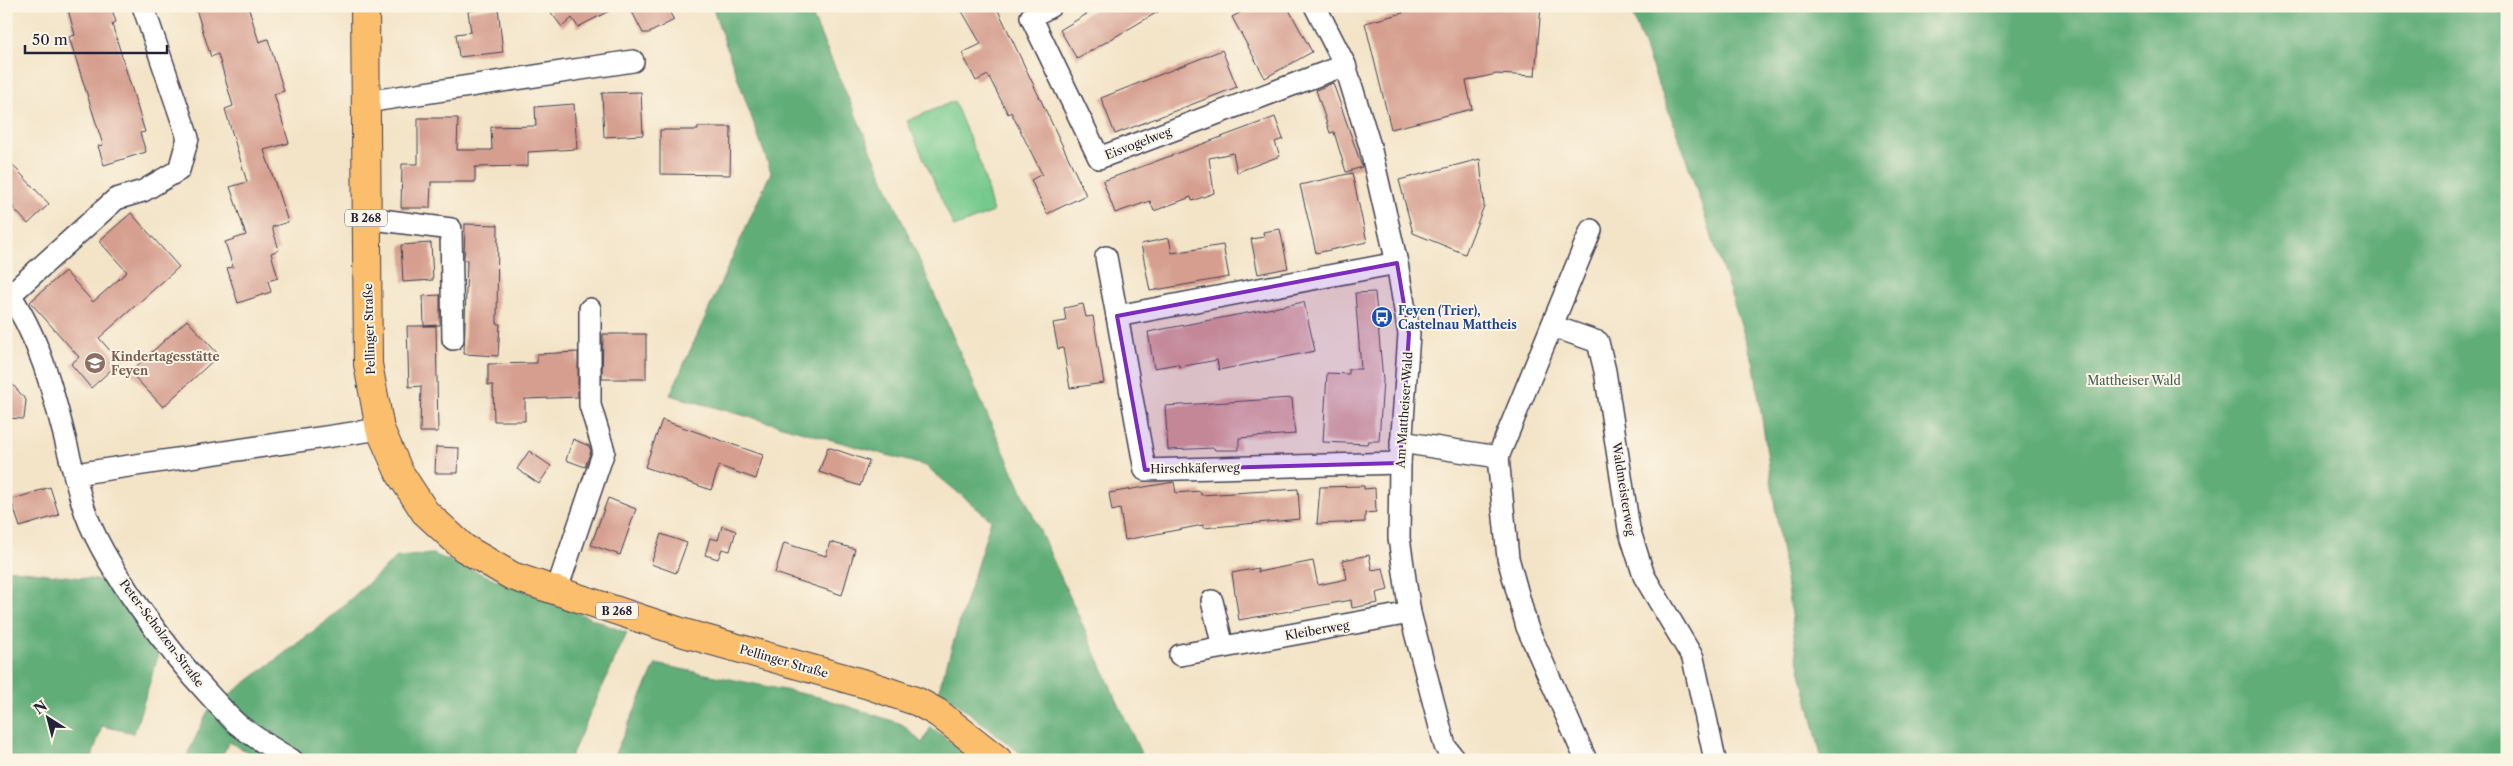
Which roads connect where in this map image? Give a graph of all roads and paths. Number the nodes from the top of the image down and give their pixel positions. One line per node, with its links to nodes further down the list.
1 (143, 6): 12 (street, Peter-Scholzen-Straße)
2 (365, 6): 7 (main road, Pellinger Straße / B 268)
3 (1051, 6): 6 (street, Eisvogelweg)
4 (1315, 6): 6 (street, Am Mattheiser Wald)
5 (633, 61): 7 (street)
6 (1346, 65): 11 (street, Am Mattheiser Wald)
7 (366, 102): 8 (main road, Pellinger Straße / B 268)
8 (366, 218): 16 (street); 17 (main road, Pellinger Straße / B 268)
9 (1590, 230): 15 (street)
10 (1106, 256): 14 (street, Hirschkäferweg)
11 (1398, 263): 14 (street); 18 (street, Am Mattheiser Wald)
12 (8, 292): 20 (street, Peter-Scholzen-Straße)
13 (590, 309): 21 (street)
14 (1117, 316): 18 (street, Hirschkäferweg)
15 (1552, 326): 19 (street); 30 (street, Waldmeisterweg)
16 (453, 339)
17 (380, 429): 20 (street); 21 (main road, Pellinger Straße / B 268)
18 (1401, 452): 19 (street); 23 (street, Am Mattheiser Wald)
19 (1498, 456): 29 (street)
20 (75, 474): 26 (street, Peter-Scholzen-Straße)
21 (556, 592): 27 (main road, Pellinger Straße / B 268)
22 (1212, 601): 24 (street)
23 (1410, 613): 24 (street, Kleiberweg); 28 (street, Am Mattheiser Wald)
24 (1223, 647): 25 (street, Kleiberweg)
25 (1180, 655)
26 (292, 760)
27 (998, 760)
28 (1455, 760)
29 (1586, 760)
30 (1715, 760)

